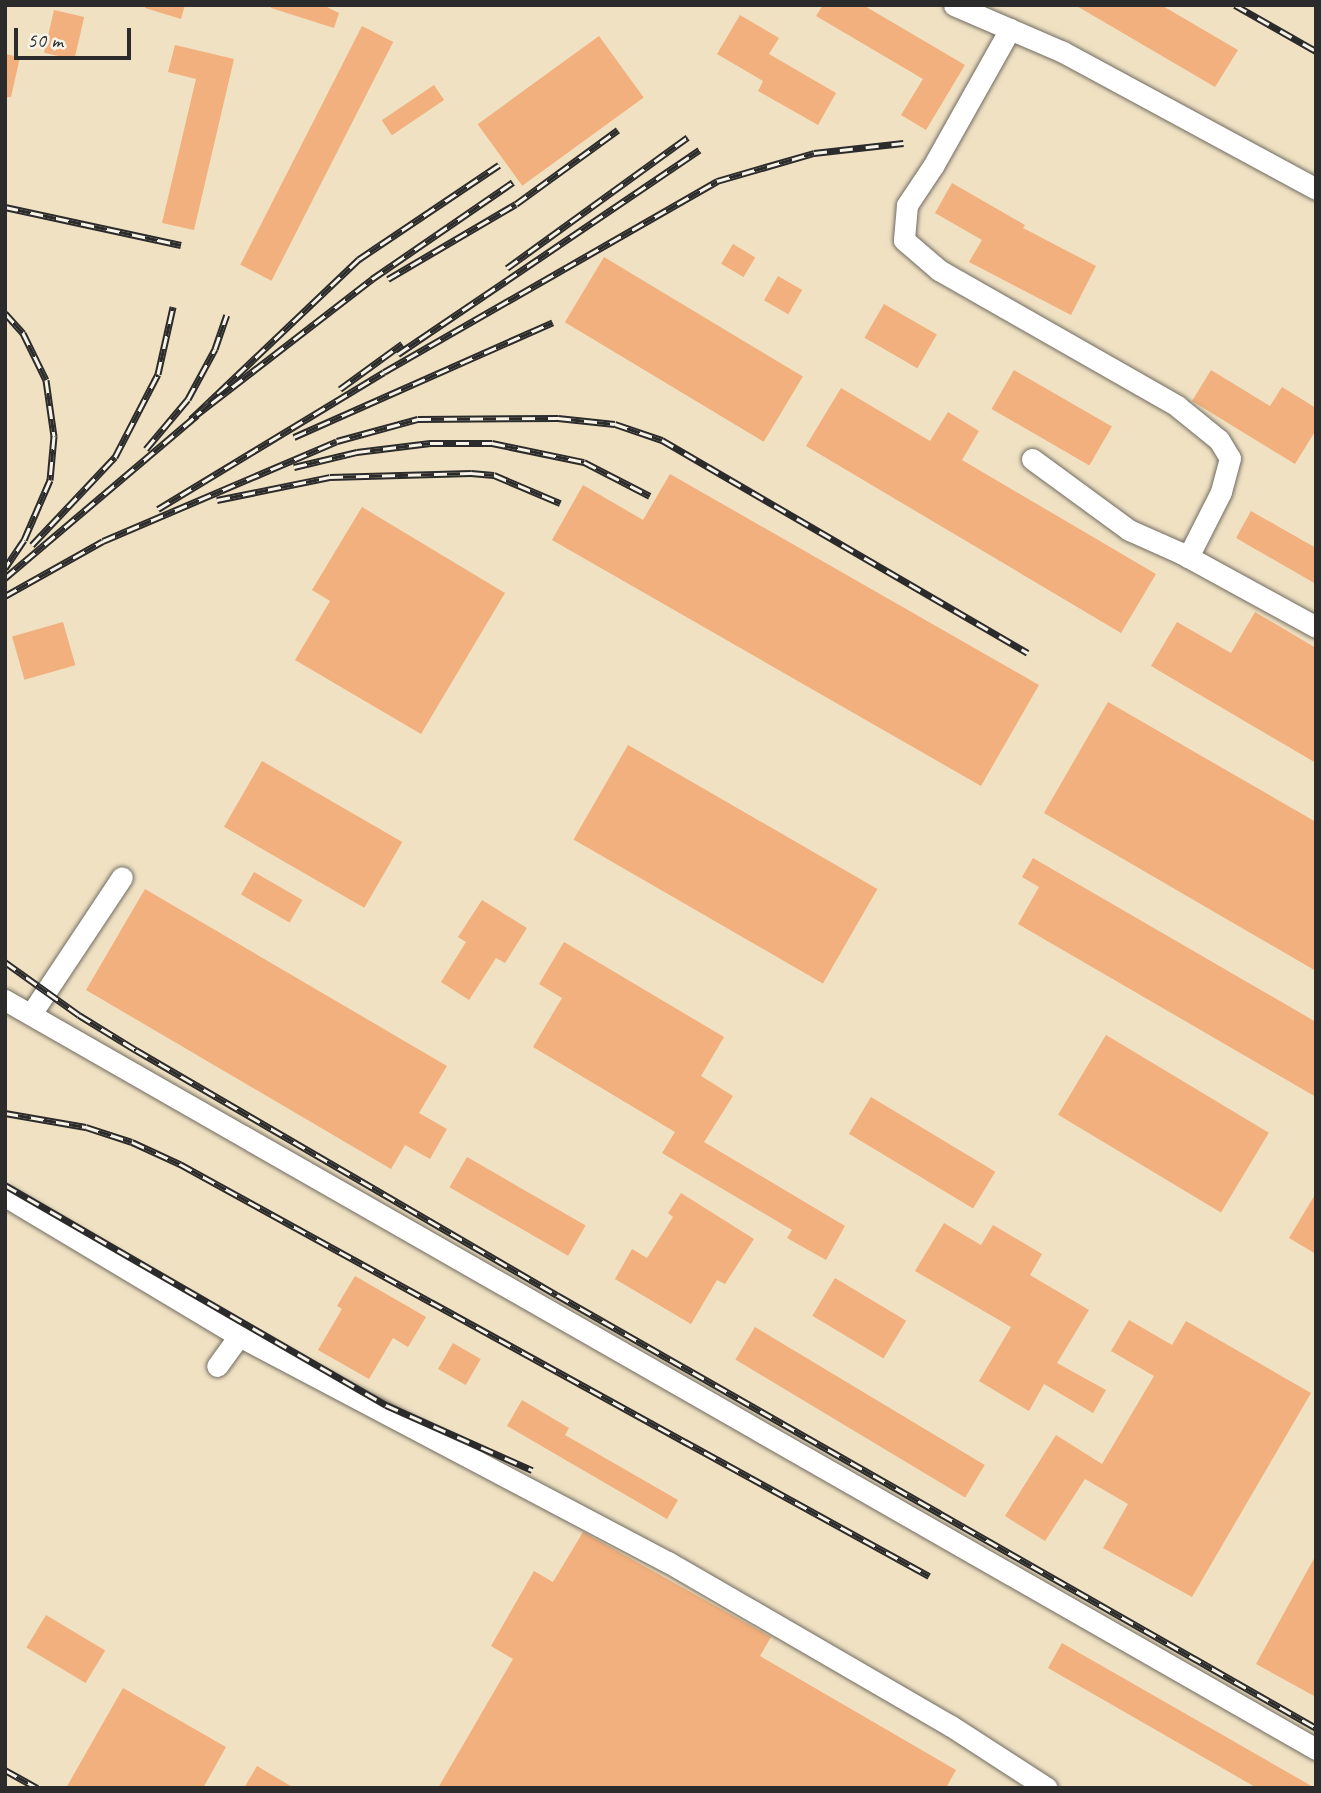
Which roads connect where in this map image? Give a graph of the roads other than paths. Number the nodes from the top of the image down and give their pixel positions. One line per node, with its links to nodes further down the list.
1 (954, 5): 2 (lane)
2 (1010, 29): 3 (lane); 5 (lane)
3 (1316, 189)
4 (1032, 459): 5 (lane)
5 (1188, 557): 6 (lane)
6 (1316, 627)
7 (122, 877): 9 (lane)
8 (5, 1000): 9 (lane)
9 (31, 1014): 13 (lane)
10 (5, 1196): 11 (lane)
11 (239, 1336): 12 (lane); 14 (lane)
12 (218, 1366)
13 (1316, 1749)
14 (1047, 1788)

